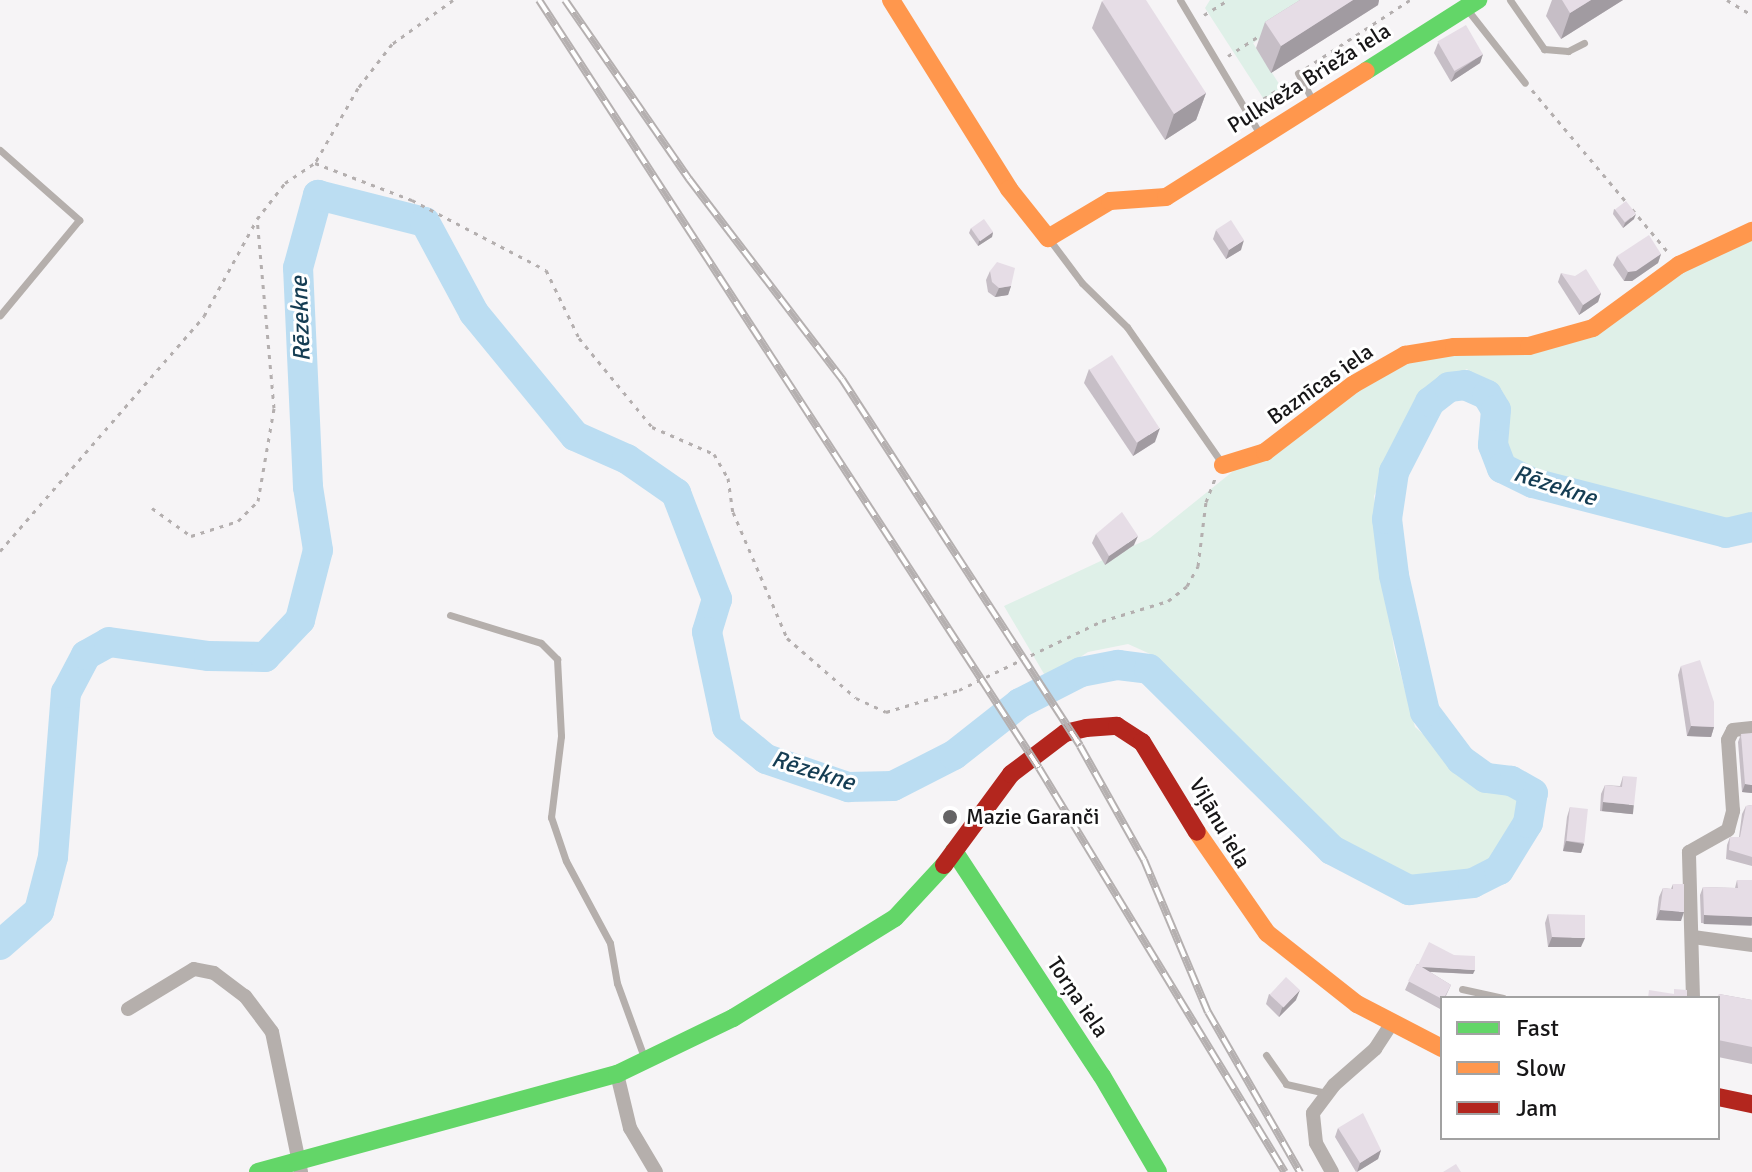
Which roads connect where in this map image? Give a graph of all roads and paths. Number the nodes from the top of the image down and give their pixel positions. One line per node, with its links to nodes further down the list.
1 (453, 0): 20 (path)
2 (891, 0): 23 (street)
3 (1180, 0): 10 (lane)
4 (1228, 0): 10 (path)
5 (1410, 0): 14 (path)
6 (1510, 0): 12 (lane)
7 (1727, 0): 9 (path)
8 (1468, 3): 15 (lane); 16 (street, Pulkveža Brieža iela)
9 (1752, 15)
10 (1193, 22): 13 (lane)
11 (1267, 31): 13 (path)
12 (1584, 43)
13 (1217, 62): 17 (lane)
14 (1298, 73): 16 (lane); 17 (path)
15 (1525, 83): 24 (path)
16 (1315, 105): 18 (street, Pulkveža Brieža iela)
17 (1244, 107): 18 (lane)
18 (1261, 136): 23 (street, Pulkveža Brieža iela)
19 (0, 150): 25 (lane)
20 (315, 163): 21 (path); 26 (path)
21 (257, 219): 27 (path); 28 (path)
22 (1752, 231): 24 (street, Baznīcas iela)
23 (1048, 238): 26 (lane)
24 (1679, 265): 26 (street, Baznīcas iela)
25 (0, 315)
26 (1223, 465)
27 (152, 508)
28 (0, 551)
29 (450, 615): 41 (lane)
30 (1752, 728): 32 (street)
31 (954, 851): 38 (street, Viļānu iela); 41 (street, Viļānu iela); 49 (street, Torņa iela)
32 (1693, 937): 33 (street); 36 (street)
33 (1752, 945)
34 (1462, 989): 35 (lane)
35 (1494, 996)
36 (1693, 996)
37 (128, 1009): 46 (street)
38 (1391, 1024): 39 (street, Viļānu iela); 43 (street)
39 (1440, 1047)
40 (1266, 1055): 43 (lane)
41 (646, 1062): 42 (street, Viļānu iela)
42 (617, 1074): 46 (street, Viļānu iela); 48 (street)
43 (1326, 1093): 50 (street)
44 (1720, 1097): 45 (street)
45 (1752, 1104)
46 (300, 1166): 47 (street, Viļānu iela)
47 (258, 1172)
48 (656, 1172)
49 (1158, 1172)
50 (1332, 1172)

